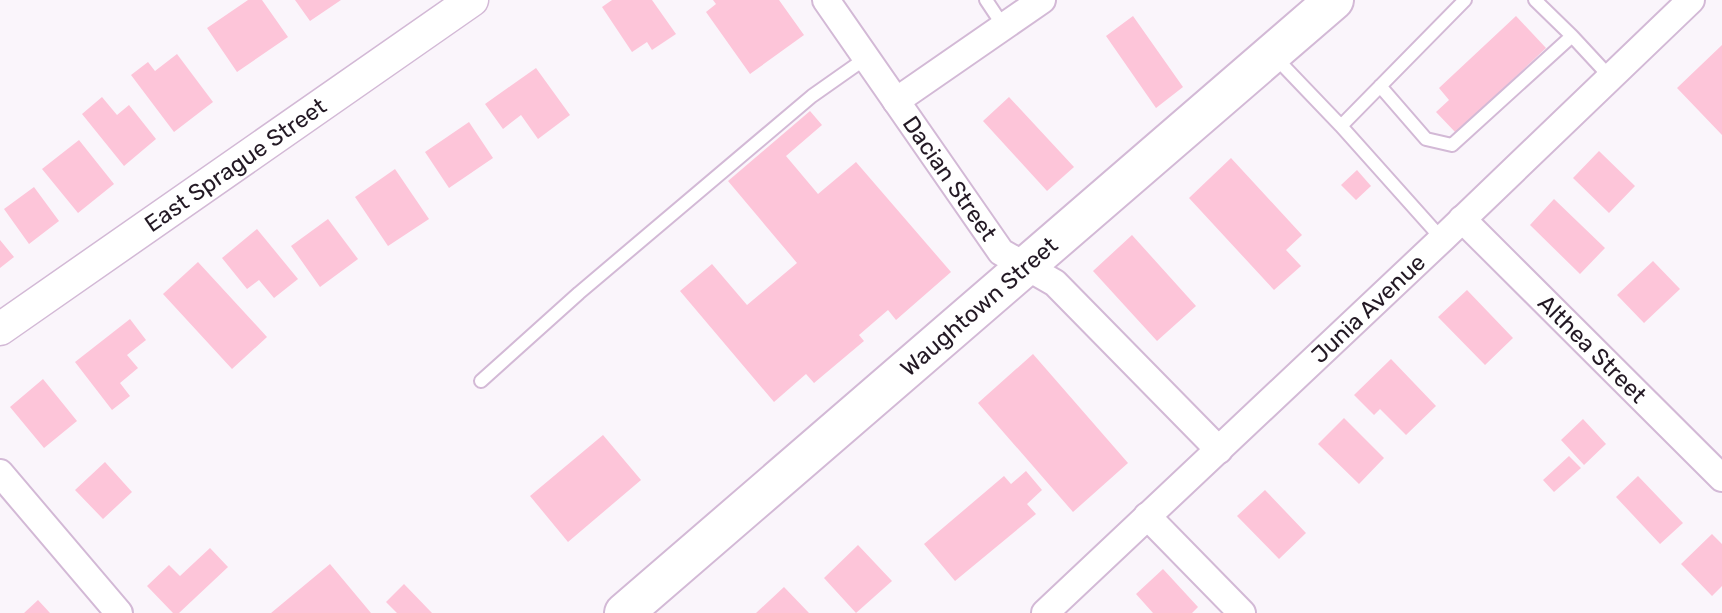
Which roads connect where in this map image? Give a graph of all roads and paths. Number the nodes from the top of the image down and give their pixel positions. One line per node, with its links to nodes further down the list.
1 (472, 0): 20 (street, East Sprague Street)
2 (826, 0): 12 (street, Dacian Street)
3 (986, 0): 9 (lane)
4 (1042, 0): 9 (street)
5 (1334, 0): 11 (main road, Waughtown Street)
6 (1465, 0): 14 (lane)
7 (1535, 0): 10 (lane)
8 (1691, 0): 13 (street, Junia Avenue)
9 (1004, 27): 15 (street)
10 (1572, 36): 13 (lane); 14 (lane)
11 (1271, 53): 16 (lane); 19 (main road, Waughtown Street)
12 (866, 58): 15 (street, Dacian Street); 21 (lane)
13 (1610, 78): 17 (street, Junia Avenue)
14 (1380, 86): 16 (lane)
15 (896, 101): 19 (street, Dacian Street)
16 (1341, 126): 18 (lane)
17 (1462, 219): 18 (street, Junia Avenue); 24 (street, Althea Street)
18 (1443, 239): 22 (street, Junia Avenue)
19 (1026, 267): 22 (street, Dacian Street); 27 (main road, Waughtown Street)
20 (0, 329)
21 (481, 382)
22 (1219, 450): 25 (street, Junia Avenue)
23 (0, 473): 26 (street)
24 (1722, 478)
25 (1147, 516): 28 (street, Junia Avenue); 29 (street)
26 (119, 613)
27 (624, 613)
28 (1045, 613)
29 (1242, 613)

